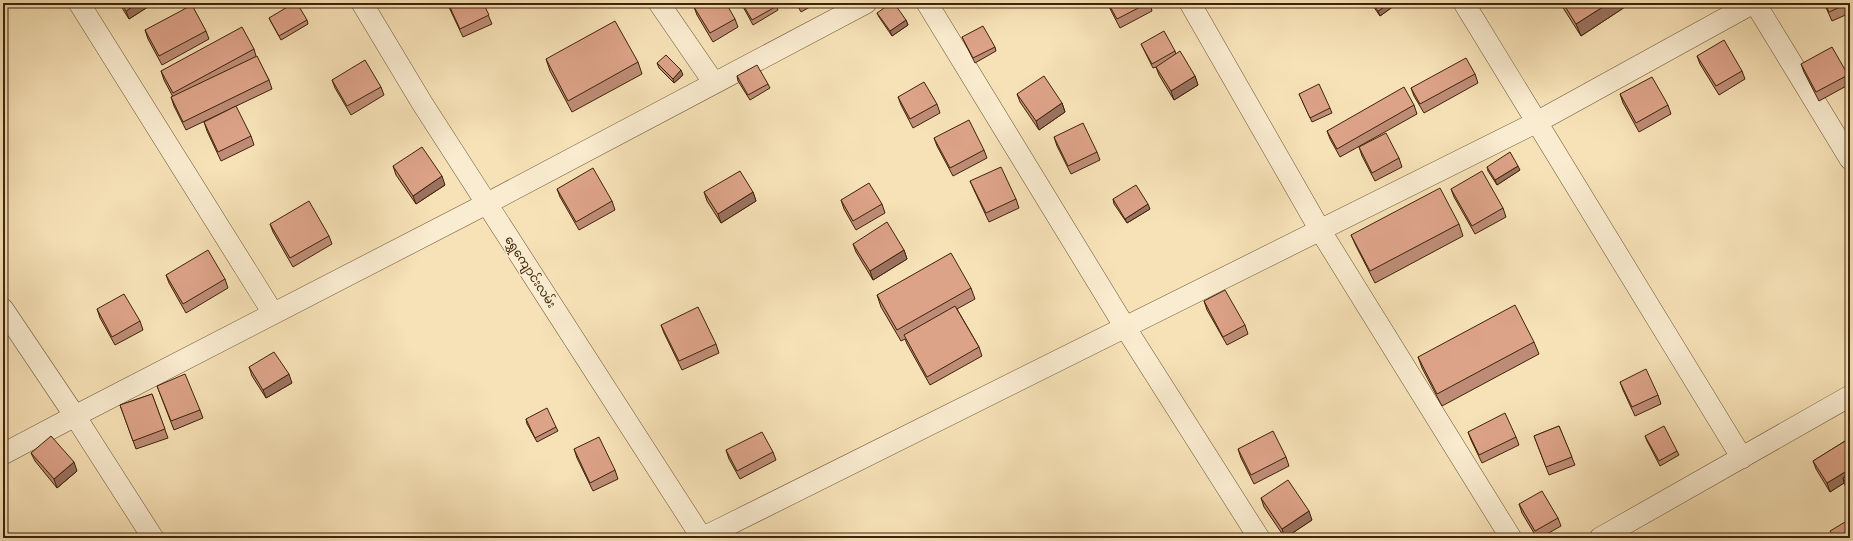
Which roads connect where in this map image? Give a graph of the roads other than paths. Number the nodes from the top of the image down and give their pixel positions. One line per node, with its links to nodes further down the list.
1 (79, 3): 15 (street)
2 (362, 3): 12 (street, ရွှေကျောင်းလမ်း)
3 (659, 3): 9 (street)
4 (866, 3): 9 (street)
5 (927, 3): 16 (street)
6 (1190, 3): 13 (street)
7 (1464, 3): 10 (street)
8 (1754, 3): 10 (street); 11 (street)
9 (714, 83): 12 (street)
10 (1537, 122): 13 (street); 20 (street)
11 (1850, 159)
12 (486, 204): 15 (street); 22 (street, ရွှေကျောင်းလမ်း)
13 (1320, 230): 16 (street); 24 (street)
14 (3, 309): 18 (street)
15 (273, 313): 18 (street)
16 (1125, 327): 22 (street); 23 (street)
17 (1850, 396): 20 (street)
18 (75, 416): 19 (street); 21 (street)
19 (3, 454)
20 (1742, 458): 25 (street)
21 (153, 538)
22 (702, 538)
23 (1259, 538)
24 (1511, 538)
25 (1600, 538)

